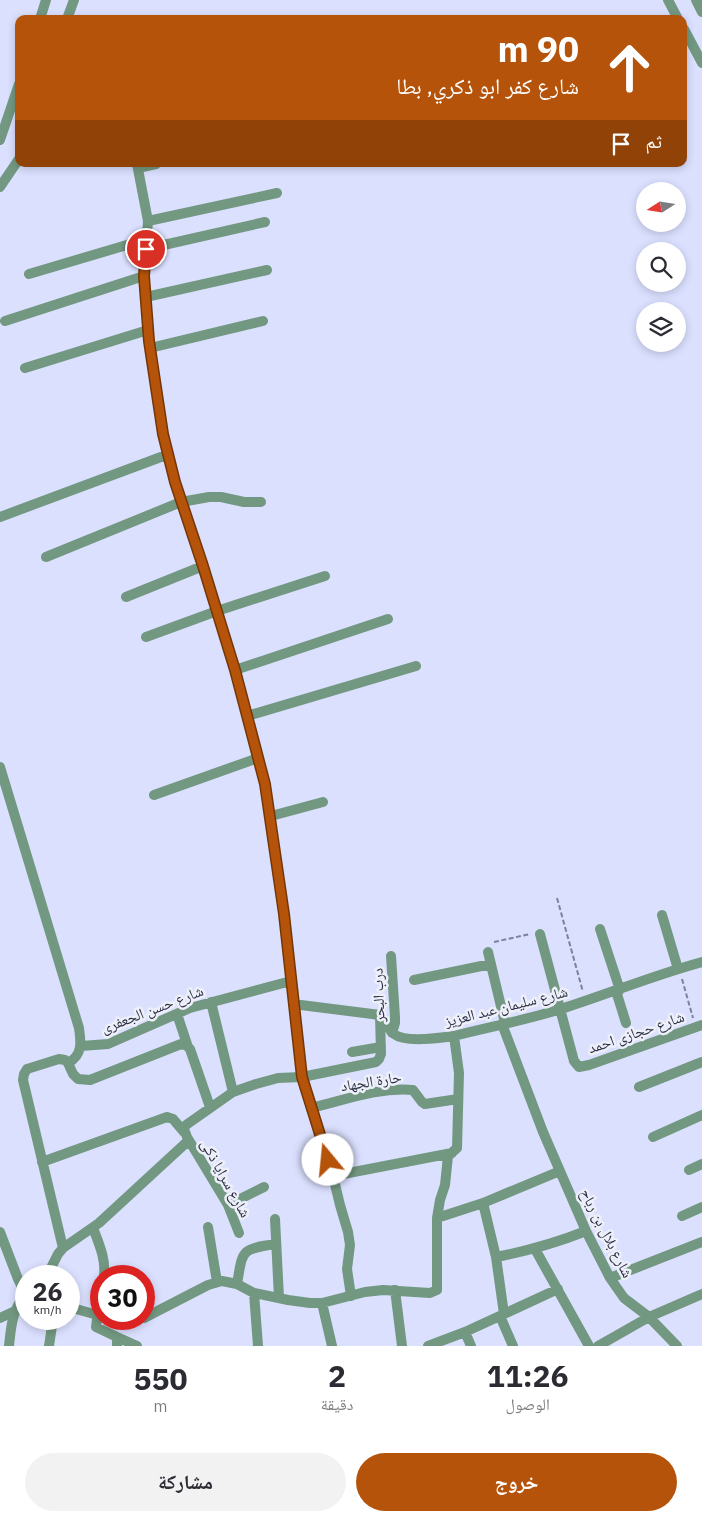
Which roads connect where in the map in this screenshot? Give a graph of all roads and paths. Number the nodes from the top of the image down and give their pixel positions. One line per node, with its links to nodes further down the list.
1 (46, 0): 6 (street)
2 (73, 0): 7 (street)
3 (668, 0): 8 (street)
4 (696, 0): 5 (street)
5 (702, 12)
6 (41, 15)
7 (69, 15)
8 (676, 15)
9 (687, 35): 10 (street)
10 (702, 63)
11 (15, 96): 12 (street)
12 (0, 140)
13 (15, 165): 15 (street)
14 (138, 167): 17 (street)
15 (0, 187)
16 (277, 192): 17 (street)
17 (148, 220): 19 (street)
18 (265, 222): 19 (street)
19 (147, 244): 21 (street); 22 (street)
20 (267, 270): 23 (street)
21 (29, 274)
22 (144, 276): 23 (street); 24 (street)
23 (146, 297): 26 (street)
24 (5, 321)
25 (263, 321): 27 (street)
26 (148, 330): 27 (street); 28 (street)
27 (150, 348): 29 (street)
28 (25, 368)
29 (169, 454): 30 (street); 32 (street)
30 (181, 502): 31 (street); 33 (street); 34 (street)
31 (260, 502)
32 (0, 517)
33 (46, 557)
34 (203, 566): 36 (street); 37 (street)
35 (325, 576): 37 (street)
36 (126, 597)
37 (217, 611): 39 (street); 41 (street)
38 (388, 619): 41 (street)
39 (146, 637)
40 (416, 666): 42 (street)
41 (235, 670): 42 (street)
42 (247, 716): 43 (street)
43 (258, 758): 45 (street); 47 (street)
44 (0, 766): 71 (street)
45 (154, 795)
46 (324, 802): 47 (street)
47 (271, 816): 58 (street)
48 (557, 898): 60 (path)
49 (662, 915): 56 (street)
50 (600, 928): 59 (street)
51 (540, 934): 52 (path); 63 (street)
52 (488, 952): 55 (street, شارع بلال بن رباح)
53 (391, 956): 69 (street, درب البحر)
54 (702, 962): 56 (street, شارع سليمان عبد العزيز)
55 (491, 964): 57 (street); 67 (street, شارع بلال بن رباح)
56 (678, 969): 59 (street, شارع سليمان عبد العزيز); 68 (path)
57 (414, 980)
58 (291, 981): 61 (street, شارع حسن الجعفرى); 62 (street)
59 (618, 990): 60 (street, شارع سليمان عبد العزيز); 66 (street)
60 (585, 1000): 63 (street, شارع سليمان عبد العزيز)
61 (211, 1002): 64 (street, شارع حسن الجعفرى); 79 (street)
62 (293, 1004): 65 (street); 77 (street)
63 (560, 1009): 67 (street, شارع سليمان عبد العزيز); 68 (street, شارع حجازى احمد)
64 (177, 1014): 71 (street, شارع حسن الجعفرى); 72 (street)
65 (380, 1016): 69 (street); 73 (street)
66 (626, 1023)
67 (504, 1024): 70 (street, شارع سليمان عبد العزيز); 90 (street, شارع بلال بن رباح)
68 (699, 1026)
69 (392, 1033): 70 (street, شارع سليمان عبد العزيز)
70 (454, 1036): 80 (street)
71 (81, 1046): 76 (street)
72 (188, 1047): 76 (street); 81 (street)
73 (381, 1047): 74 (street); 77 (street)
74 (352, 1052)
75 (702, 1062): 78 (street)
76 (68, 1063): 87 (street)
77 (302, 1077): 79 (street); 82 (street)
78 (639, 1088)
79 (233, 1092): 81 (street)
80 (458, 1098): 82 (street, حارة الجهاد); 86 (street)
81 (210, 1108): 84 (street)
82 (312, 1108): 91 (street)
83 (702, 1115): 85 (street)
84 (186, 1137): 87 (street); 94 (street, شارع سرايا ذكى); 100 (street)
85 (653, 1137)
86 (452, 1153): 91 (street); 98 (street)
87 (42, 1162): 106 (street)
88 (702, 1164): 89 (street)
89 (689, 1170)
90 (560, 1171): 93 (street); 101 (street, شارع بلال بن رباح)
91 (333, 1176): 119 (street)
92 (264, 1187): 94 (street)
93 (483, 1203): 98 (street); 108 (street)
94 (228, 1205): 103 (street, شارع سرايا ذكى)
95 (702, 1207): 96 (street)
96 (682, 1216)
97 (275, 1218): 105 (street)
98 (437, 1218): 115 (street)
99 (208, 1227): 113 (street)
100 (93, 1228): 106 (street); 110 (street)
101 (586, 1231): 107 (street); 112 (street, شارع بلال بن رباح)
102 (0, 1232): 111 (street)
103 (239, 1233)
104 (702, 1242): 112 (street)
105 (276, 1244): 114 (street); 120 (street)
106 (62, 1248): 109 (street)
107 (535, 1249): 108 (street); 116 (street)
108 (496, 1257): 124 (street)
109 (52, 1265)
110 (104, 1265)
111 (15, 1271)
112 (610, 1278): 125 (street, شارع بلال بن رباح)
113 (217, 1282): 114 (street); 123 (street)
114 (237, 1284): 117 (street)
115 (395, 1290): 119 (street); 137 (street)
116 (558, 1290): 124 (street); 141 (street)
117 (254, 1293): 120 (street); 135 (street)
118 (702, 1294): 125 (street)
119 (352, 1296): 121 (street)
120 (279, 1298): 121 (street)
121 (322, 1303): 136 (street)
122 (15, 1311): 126 (street); 132 (street)
123 (155, 1312)
124 (502, 1315): 129 (street); 140 (street)
125 (649, 1317): 142 (street); 143 (street, شارع بلال بن رباح)
126 (0, 1318)
127 (51, 1330): 133 (street)
128 (100, 1330): 130 (street)
129 (465, 1332): 131 (street); 139 (street)
130 (117, 1342): 134 (street)
131 (446, 1343): 138 (street)
132 (8, 1346)
133 (49, 1346)
134 (137, 1346)
135 (258, 1346)
136 (332, 1346)
137 (402, 1346)
138 (428, 1346)
139 (471, 1346)
140 (513, 1346)
141 (589, 1346)
142 (598, 1346)
143 (676, 1346)

